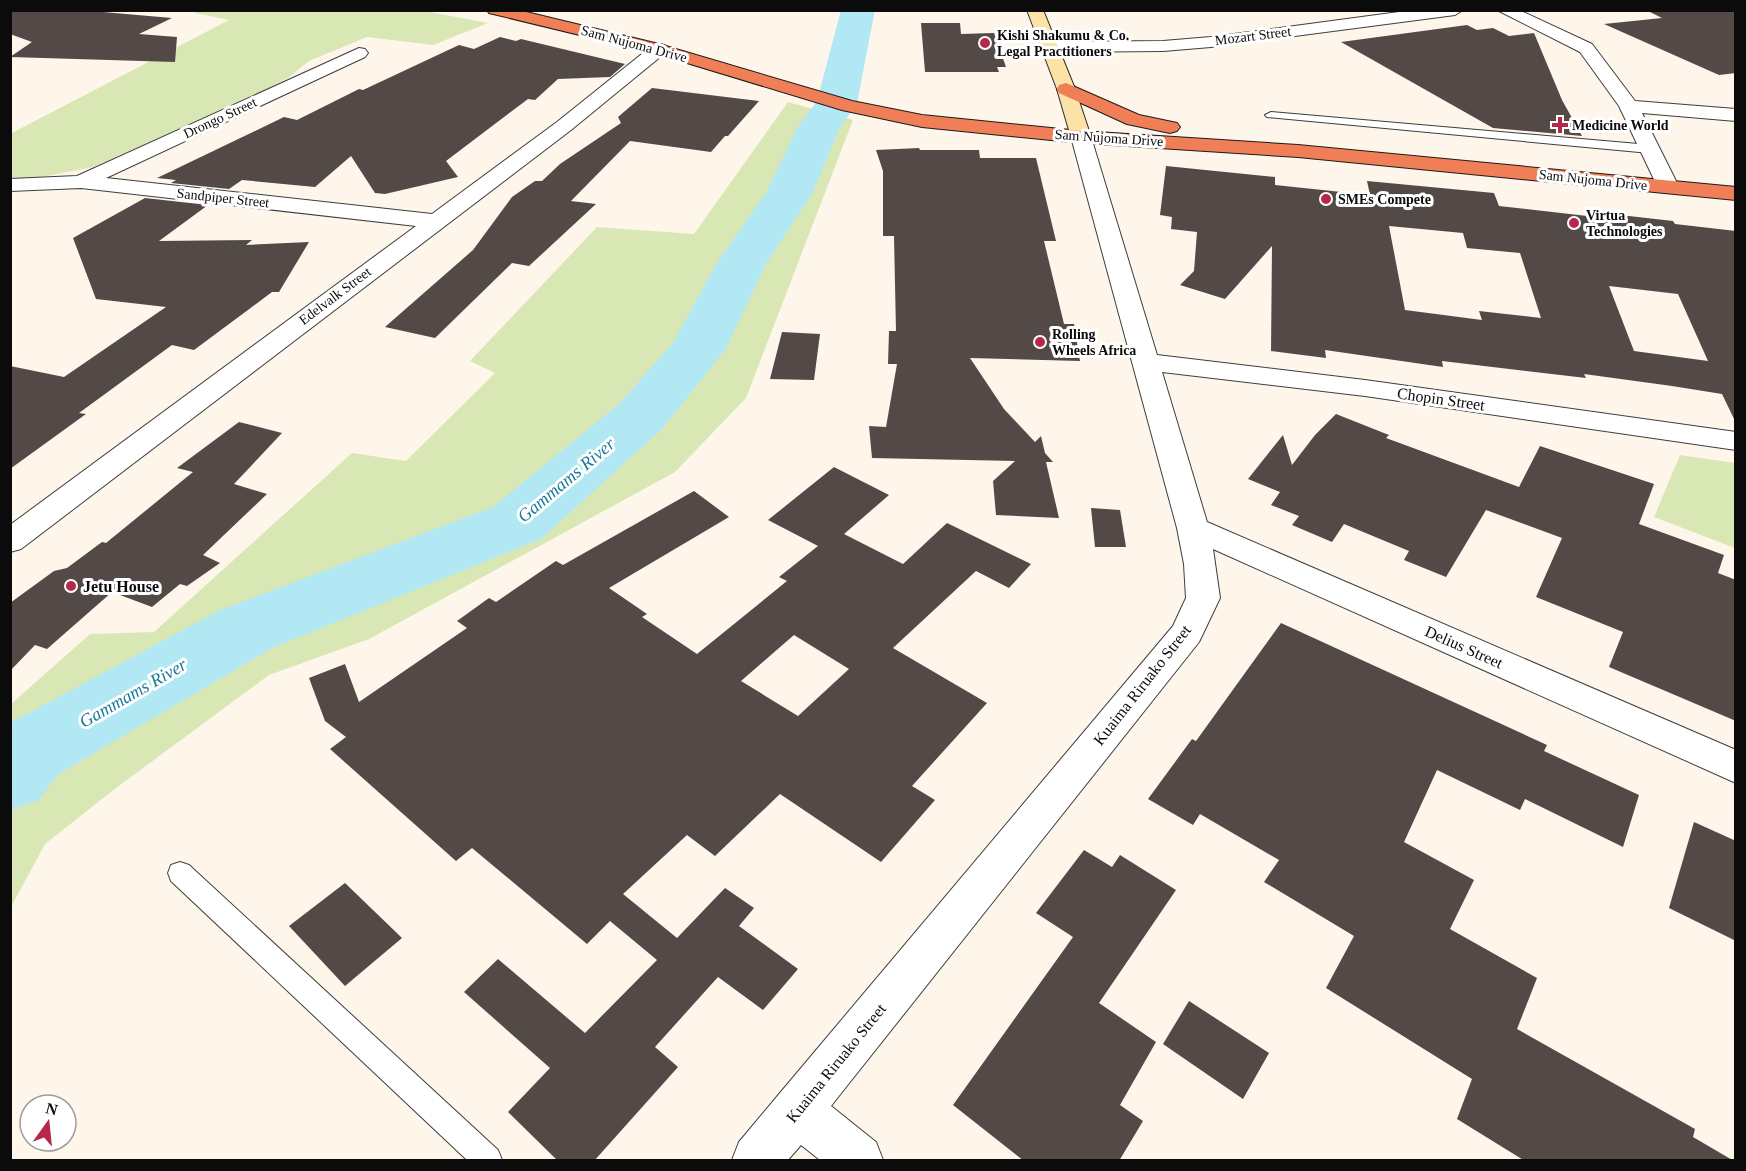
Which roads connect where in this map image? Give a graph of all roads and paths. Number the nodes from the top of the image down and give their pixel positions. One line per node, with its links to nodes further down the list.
1 (495, 10): 6 (highway, Sam Nujoma Drive)
2 (1035, 10): 5 (street, Kuaima Riruako Street)
3 (1455, 10): 5 (street, Mozart Street)
4 (1505, 10): 9 (street)
5 (1050, 47): 8 (street, Kuaima Riruako Street)
6 (659, 49): 12 (highway, Sam Nujoma Drive); 19 (street, Edelvalk Street)
7 (359, 53): 15 (street, Drongo Street)
8 (1066, 88): 12 (street, Kuaima Riruako Street); 14 (highway)
9 (1629, 106): 11 (street); 13 (street)
10 (1271, 115): 13 (lane)
11 (1736, 116)
12 (1081, 137): 14 (highway, Sam Nujoma Drive); 20 (street, Kuaima Riruako Street)
13 (1650, 149): 17 (street)
14 (1298, 152): 17 (highway, Sam Nujoma Drive)
15 (81, 182): 16 (street, Sandpiper Street); 19 (street, Sandpiper Street)
16 (10, 186)
17 (1668, 187): 18 (highway, Sam Nujoma Drive)
18 (1736, 194)
19 (435, 221): 23 (street, Edelvalk Street)
20 (1146, 362): 21 (street, Chopin Street); 22 (street, Kuaima Riruako Street)
21 (1736, 441)
22 (1193, 528): 24 (street, Delius Street); 26 (street, Kuaima Riruako Street)
23 (10, 541)
24 (1736, 767)
25 (180, 873): 27 (lane)
26 (797, 1110): 28 (street, Kuaima Riruako Street); 29 (street)
27 (488, 1161)
28 (757, 1161)
29 (858, 1161)

